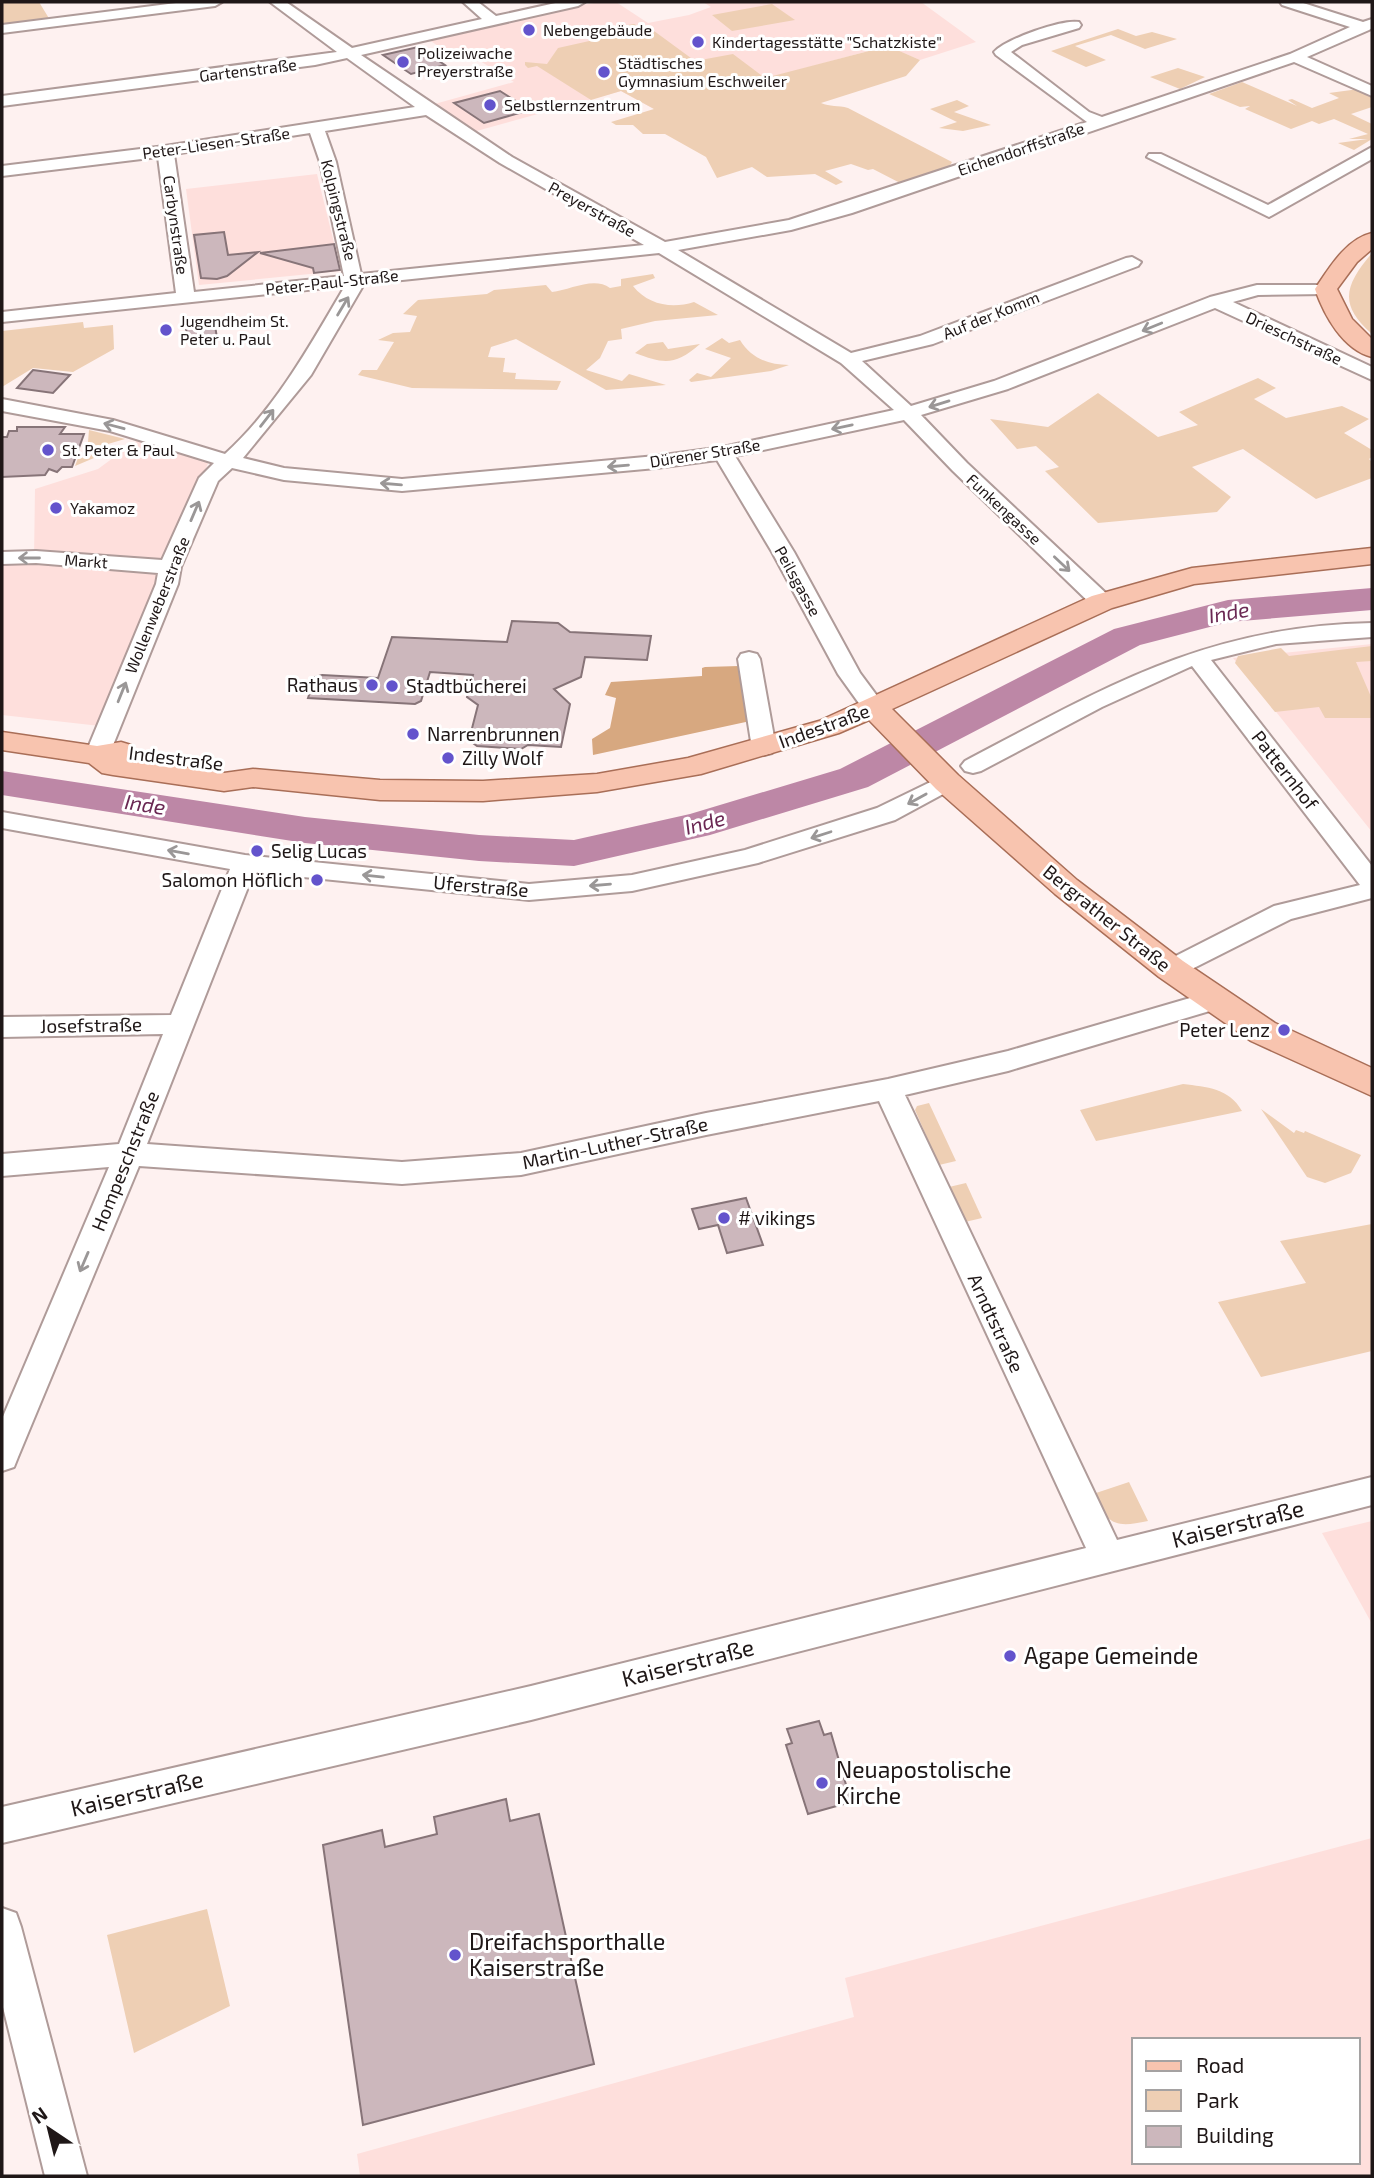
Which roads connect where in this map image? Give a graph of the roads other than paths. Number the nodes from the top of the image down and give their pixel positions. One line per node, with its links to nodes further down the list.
1 (103, 2): 7 (street)
2 (215, 2): 7 (street)
3 (277, 2): 12 (street, Preyerstraße)
4 (470, 2): 8 (street)
5 (578, 2): 8 (street, Gartenstraße)
6 (1287, 2): 10 (street)
7 (112, 16): 11 (street)
8 (492, 20): 12 (street, Gartenstraße)
9 (1073, 25): 17 (street)
10 (1368, 25): 13 (street, Eichendorffstraße)
11 (2, 29)
12 (350, 55): 15 (street, Gartenstraße); 16 (street, Preyerstraße)
13 (1295, 57): 14 (street); 17 (street, Eichendorffstraße)
14 (1372, 91)
15 (2, 102)
16 (429, 110): 18 (street, Peter-Liesen-Straße); 24 (street, Preyerstraße)
17 (1100, 122): 24 (street, Eichendorffstraße)
18 (316, 128): 19 (street, Peter-Liesen-Straße); 26 (street, Kolpingstraße)
19 (165, 152): 22 (street, Peter-Liesen-Straße); 28 (street, Carbynstraße)
20 (1372, 152): 21 (street)
21 (1155, 157)
22 (2, 171)
23 (1372, 239): 27 (main road)
24 (662, 248): 26 (street, Peter-Paul-Straße); 32 (street, Preyerstraße)
25 (1132, 262): 32 (street, Auf der Komm)
26 (355, 279): 28 (street, Peter-Paul-Straße); 37 (street, Kolpingstraße, one-way to 26)
27 (1326, 289): 29 (street, Dürener Straße); 31 (main road)
28 (186, 298): 30 (street, Peter-Paul-Straße)
29 (1216, 302): 33 (street, Drieschstraße); 35 (street, Dürener Straße, one-way to 35)
30 (2, 317)
31 (1372, 350)
32 (848, 359): 35 (street, Preyerstraße)
33 (1372, 374)
34 (2, 405): 37 (street, Dürener Straße, one-way to 34)
35 (908, 413): 36 (street, Dürener Straße, one-way to 36); 41 (street, Funkengasse, one-way to 41)
36 (723, 453): 37 (street, Dürener Straße, one-way to 37); 45 (street, Peilsgasse)
37 (228, 461): 40 (street, Wollenweberstraße, one-way to 37)
38 (1372, 556): 41 (main road, Indestraße)
39 (2, 558): 40 (street, Markt, one-way to 39)
40 (170, 567): 48 (street, Wollenweberstraße, one-way to 40)
41 (1102, 602): 45 (main road, Indestraße)
42 (1372, 630): 43 (street)
43 (1197, 657): 49 (street); 53 (street, Patternhof)
44 (749, 659): 47 (street)
45 (882, 717): 47 (main road, Indestraße); 50 (main road, Bergrather Straße)
46 (2, 741): 48 (main road, Indestraße)
47 (764, 748): 48 (main road, Indestraße)
48 (97, 755)
49 (973, 766)
50 (939, 775): 52 (street, Uferstraße, one-way to 52); 55 (main road, Bergrather Straße)
51 (2, 820): 52 (street, Uferstraße, one-way to 51)
52 (245, 863): 57 (street, Hompeschstraße)
53 (1372, 883)
54 (1372, 890): 55 (street)
55 (1171, 969): 56 (main road, Bergrather Straße)
56 (1214, 1000): 59 (main road, Bergrather Straße); 60 (street, Martin-Luther-Straße)
57 (180, 1024): 58 (street, Josefstraße); 61 (street, Hompeschstraße)
58 (2, 1027)
59 (1372, 1083)
60 (888, 1089): 61 (street, Martin-Luther-Straße); 65 (street, Arndtstraße)
61 (129, 1154): 62 (street, Martin-Luther-Straße); 63 (street, Hompeschstraße, one-way to 63)
62 (2, 1165)
63 (2, 1457)
64 (1372, 1491): 65 (street, Kaiserstraße)
65 (1107, 1556): 66 (street, Kaiserstraße)
66 (2, 1825)
67 (2, 1927): 68 (street)
68 (66, 2176)

